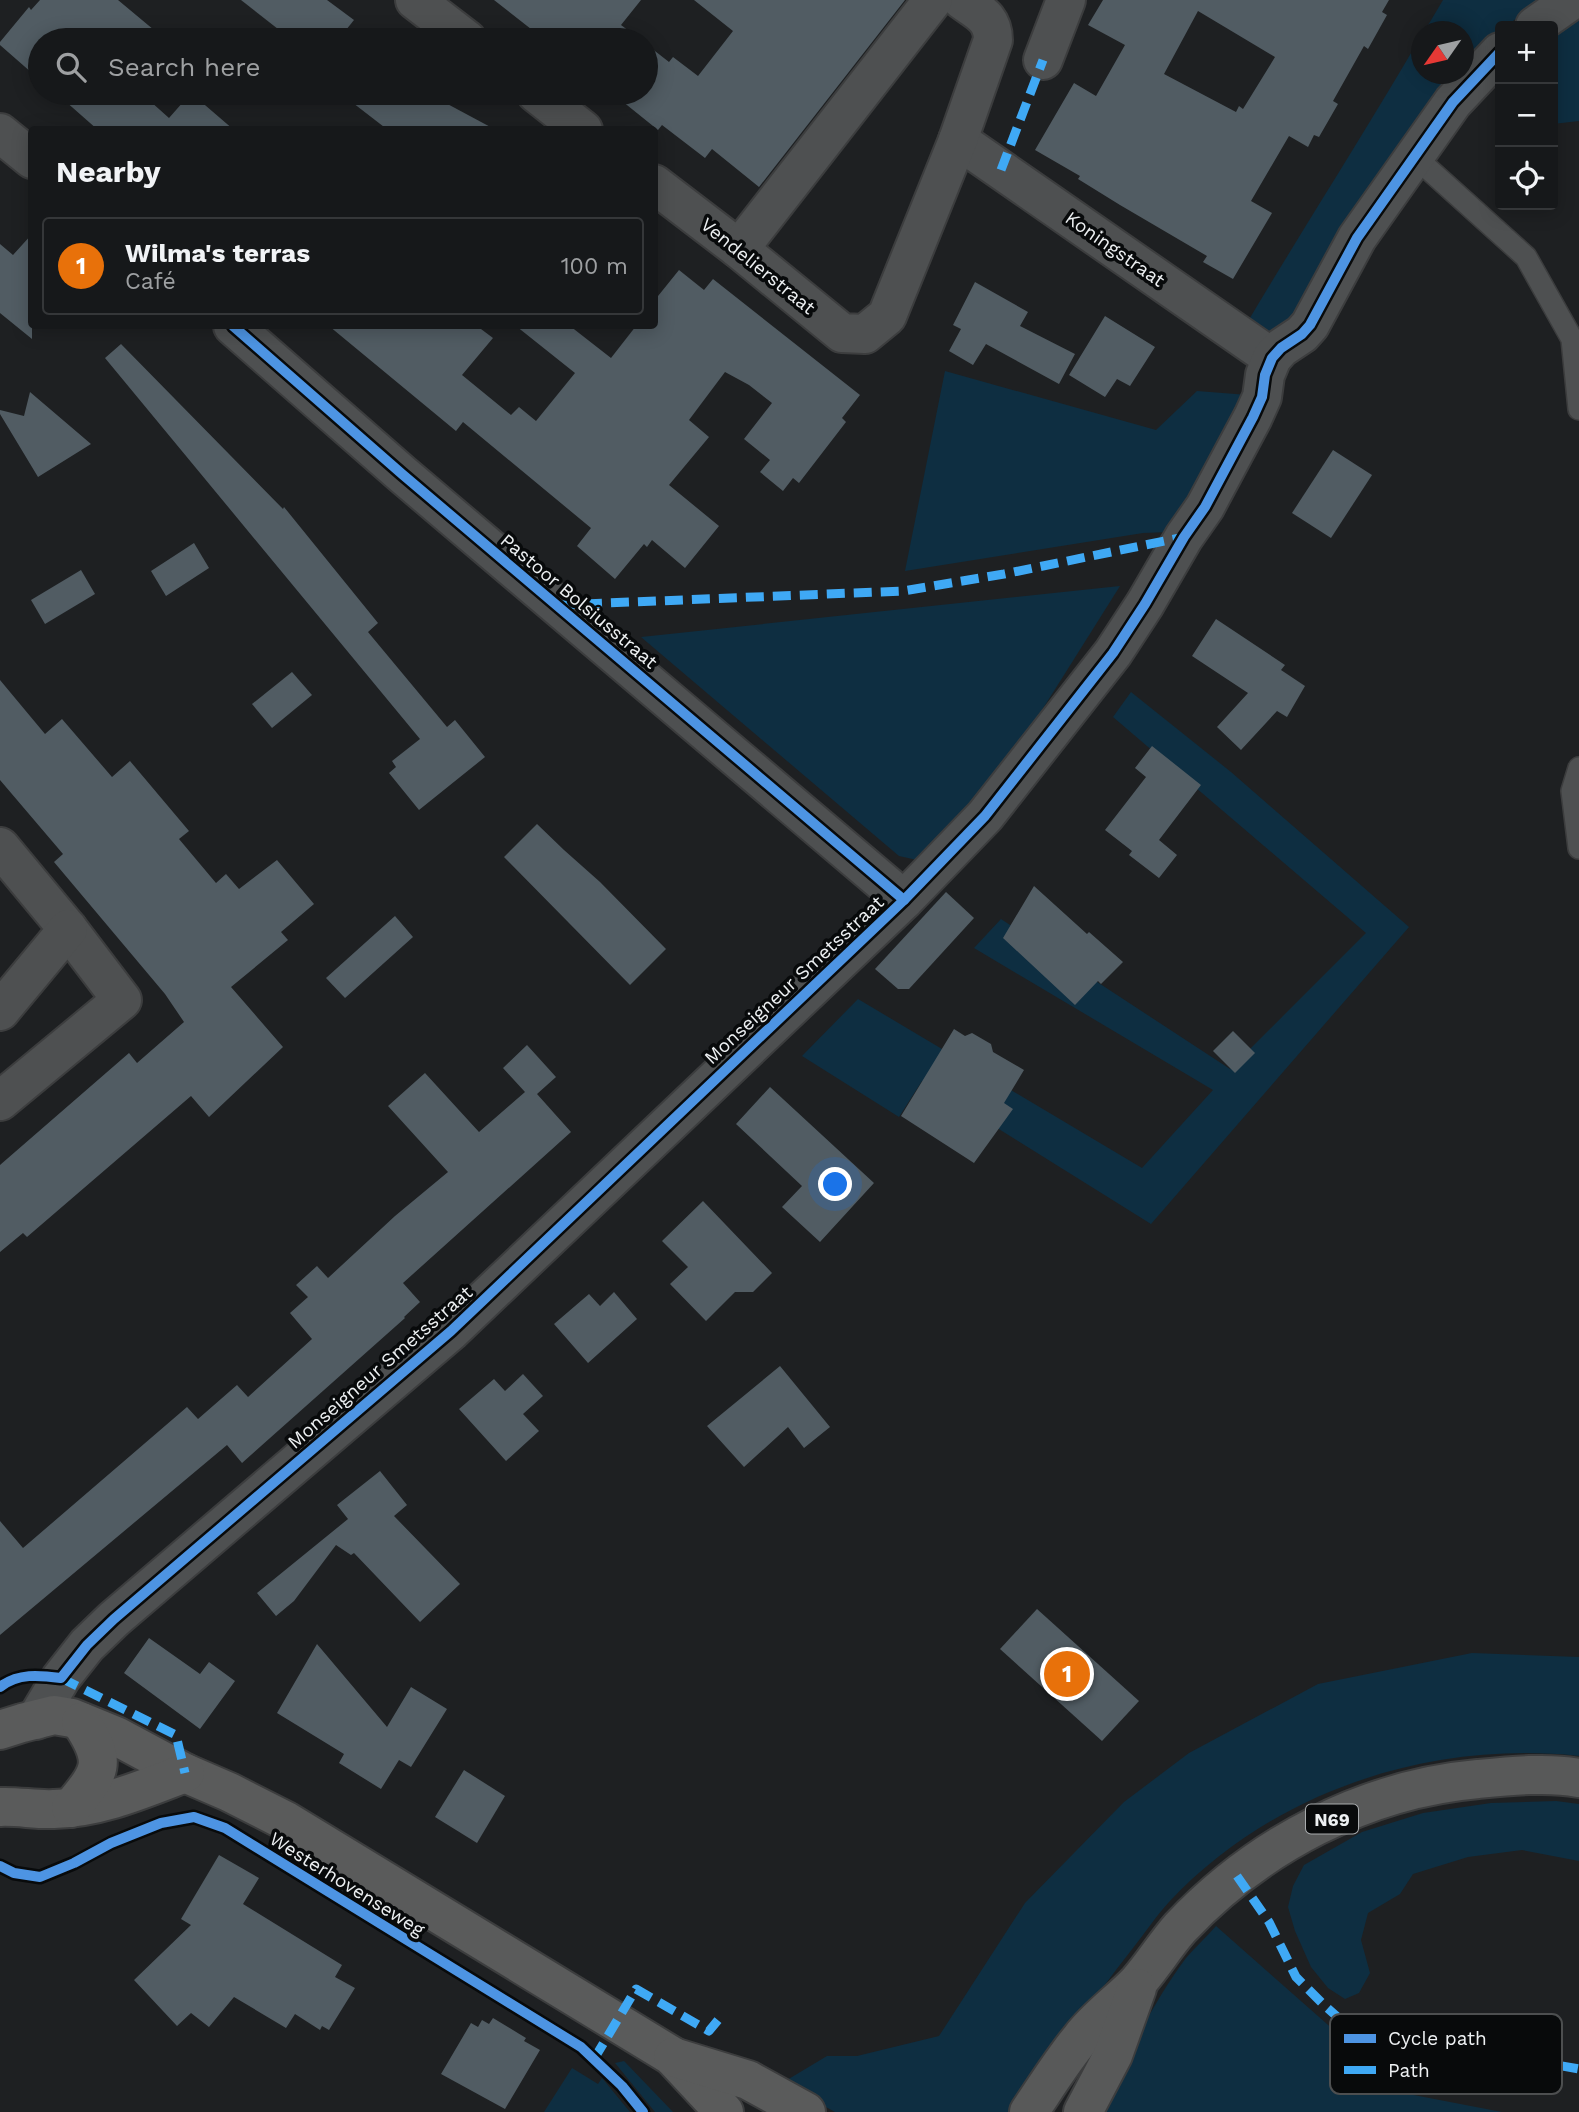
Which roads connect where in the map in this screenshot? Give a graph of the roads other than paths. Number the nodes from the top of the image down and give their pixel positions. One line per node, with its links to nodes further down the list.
1 (415, 0): 7 (street)
2 (933, 0): 17 (street)
3 (961, 0): 13 (street)
4 (1066, 0): 9 (street)
5 (1573, 0): 6 (street)
6 (1542, 21)
7 (451, 28)
8 (1495, 57): 15 (street)
9 (1043, 60)
10 (551, 105): 11 (street)
11 (578, 126)
12 (0, 133): 14 (street)
13 (958, 140): 17 (street, Vendelierstraat); 19 (street, Koningstraat)
14 (28, 156)
15 (1415, 156): 19 (street); 20 (lane)
16 (658, 187): 17 (street, Vendelierstraat)
17 (739, 249)
18 (236, 329): 24 (street, Pastoor Bolsiusstraat)
19 (1272, 358): 24 (street, Monseigneur Smetsstraat)
20 (1579, 409)
21 (1579, 768): 23 (lane)
22 (0, 847): 25 (street)
23 (1579, 848)
24 (904, 900): 28 (street, Monseigneur Smetsstraat)
25 (68, 929): 26 (street); 27 (street)
26 (0, 1011)
27 (0, 1101)
28 (61, 1678): 29 (street); 30 (street, Monseigneur Smetsstraat)
29 (81, 1721): 30 (street, Westerhovenseweg); 31 (street, Westerhovenseweg); 34 (street)
30 (18, 1725)
31 (185, 1773): 34 (street); 36 (street, Westerhovenseweg)
32 (1579, 1778): 35 (main road, N69)
33 (3, 1803): 34 (street)
34 (71, 1808)
35 (1140, 1980): 39 (main road, N69); 40 (main road, N69)
36 (672, 2056): 37 (street, Westerhovenseweg); 38 (street, Westerhovenseweg)
37 (724, 2112)
38 (806, 2112)
39 (1029, 2112)
40 (1083, 2112)

